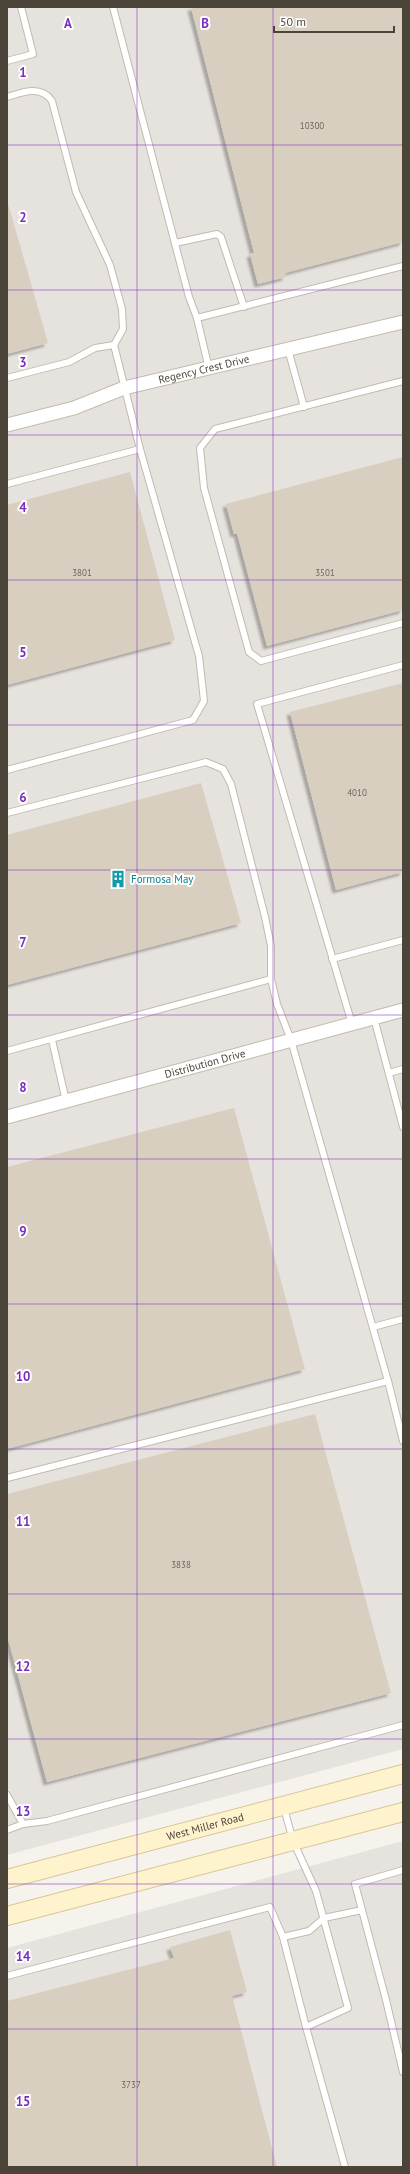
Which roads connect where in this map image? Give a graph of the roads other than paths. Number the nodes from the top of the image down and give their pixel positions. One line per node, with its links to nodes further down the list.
1 (21, 7): 3 (lane)
2 (113, 7): 5 (lane)
3 (7, 61)
4 (7, 97): 10 (lane)
5 (175, 243): 7 (lane); 8 (lane)
6 (403, 266): 7 (lane)
7 (244, 307): 8 (lane)
8 (197, 318): 12 (lane)
9 (403, 322): 11 (street, Regency Crest Drive)
10 (114, 345): 13 (lane); 15 (lane)
11 (288, 350): 12 (street, Regency Crest Drive); 16 (lane)
12 (209, 369): 15 (street, Regency Crest Drive)
13 (7, 378)
14 (403, 382): 16 (lane)
15 (124, 388): 17 (street, Regency Crest Drive); 18 (lane)
16 (304, 407): 20 (lane)
17 (7, 425)
18 (140, 449): 19 (lane); 22 (lane)
19 (7, 484)
20 (403, 623)
21 (403, 665): 25 (lane)
22 (7, 770)
23 (7, 813): 26 (lane)
24 (403, 940): 25 (lane)
25 (332, 959): 29 (lane)
26 (271, 979): 30 (lane); 31 (lane)
27 (403, 1010): 28 (street, Distribution Drive)
28 (374, 1018): 29 (street, Distribution Drive); 34 (lane)
29 (352, 1024): 31 (street, Distribution Drive)
30 (52, 1040): 32 (lane); 35 (lane)
31 (291, 1040): 35 (street, Distribution Drive); 39 (lane)
32 (7, 1051)
33 (403, 1069): 34 (lane)
34 (388, 1072): 37 (lane)
35 (66, 1101): 36 (street, Distribution Drive)
36 (7, 1116)
37 (403, 1127)
38 (403, 1319): 39 (lane)
39 (373, 1327): 40 (lane)
40 (388, 1381): 41 (lane); 42 (lane)
41 (403, 1441)
42 (7, 1478)
43 (403, 1725): 48 (lane)
44 (403, 1774): 46 (main road, West Miller Road)
45 (7, 1795): 48 (lane)
46 (283, 1806): 50 (lane); 52 (main road, West Miller Road)
47 (403, 1812): 50 (main road)
48 (24, 1824): 49 (lane)
49 (7, 1830)
50 (293, 1841): 54 (main road); 55 (lane)
51 (403, 1870): 53 (lane)
52 (7, 1879)
53 (362, 1910): 55 (lane); 59 (lane)
54 (7, 1916)
55 (324, 1918): 56 (lane); 58 (lane)
56 (283, 1938): 57 (lane); 58 (lane)
57 (7, 1976)
58 (306, 2027): 60 (lane)
59 (403, 2072)
60 (345, 2167)

